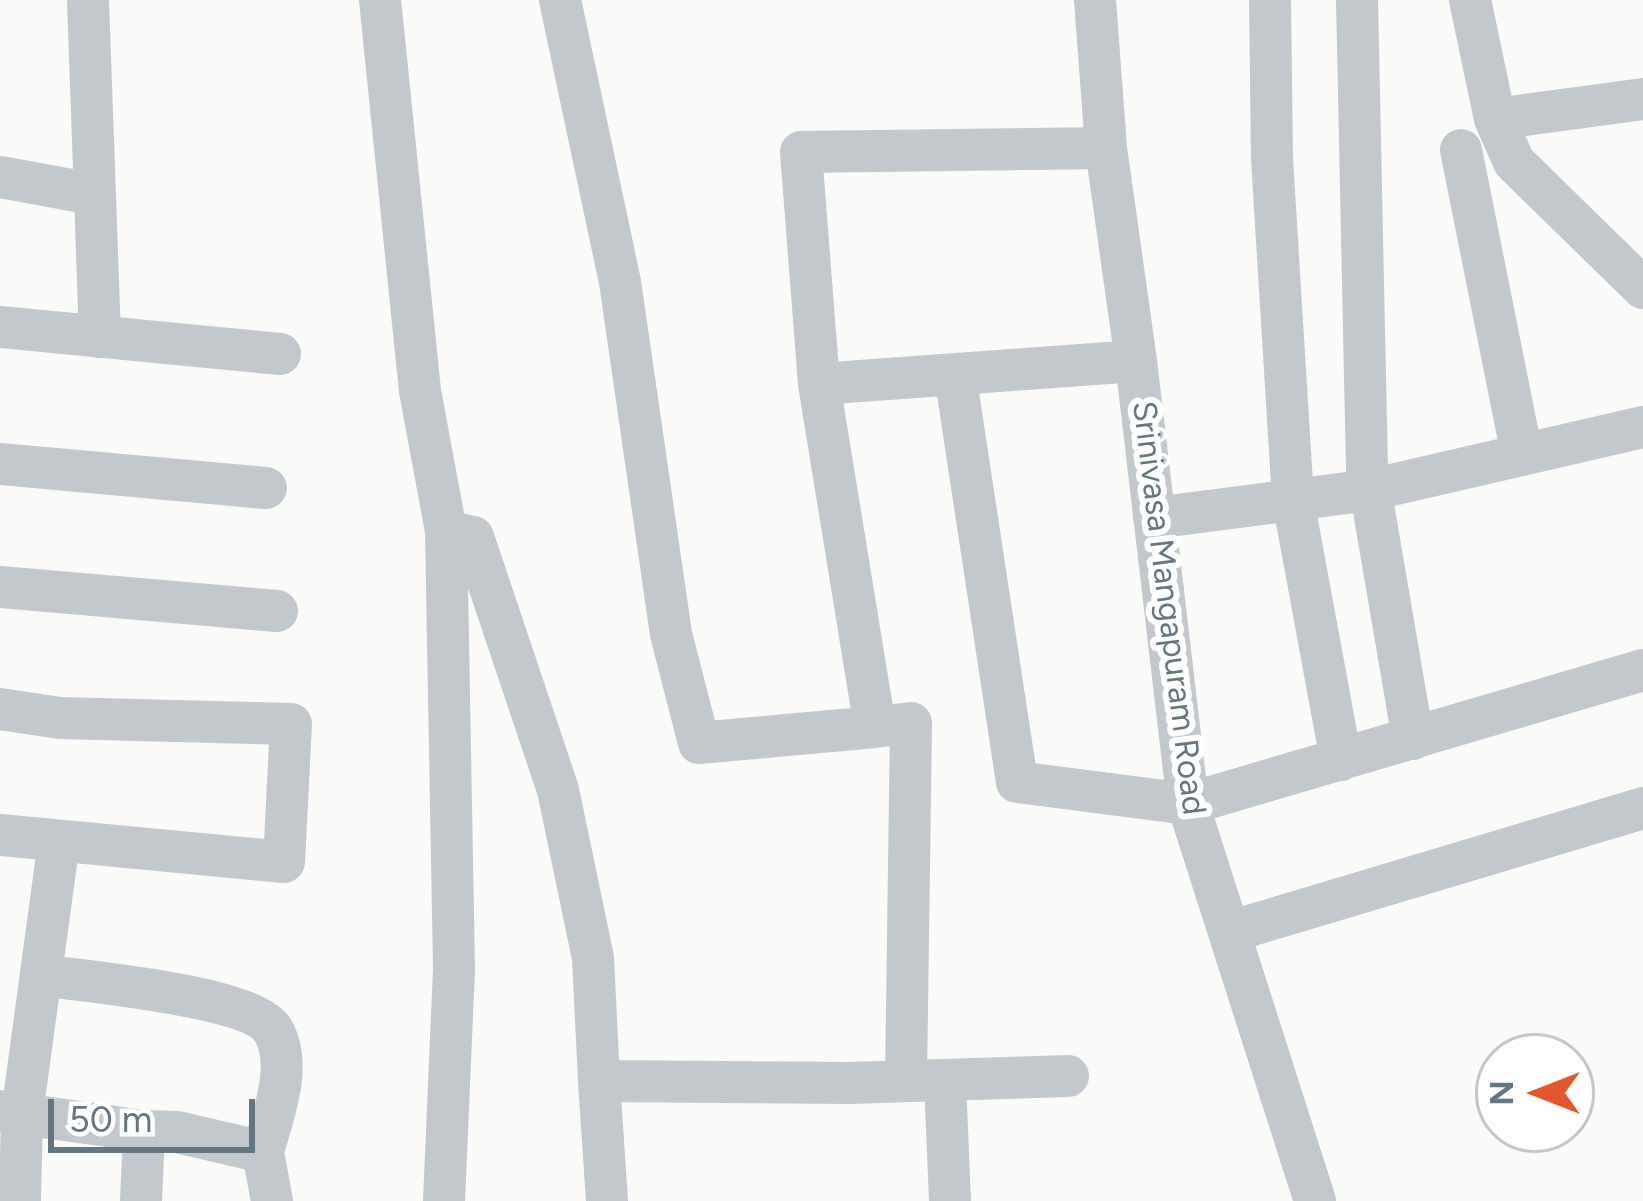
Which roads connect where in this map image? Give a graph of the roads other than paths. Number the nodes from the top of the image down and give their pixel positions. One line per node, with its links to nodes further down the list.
1 (88, 0): 13 (street)
2 (380, 0): 28 (street)
3 (560, 0): 33 (street)
4 (1095, 0): 10 (street, Srinivasa Mangapuram Road)
5 (1270, 0): 26 (street)
6 (1357, 0): 25 (street)
7 (1470, 0): 9 (street)
8 (1643, 99): 9 (street)
9 (1496, 118): 14 (street)
10 (1106, 148): 18 (street, Srinivasa Mangapuram Road); 20 (street)
11 (1461, 150): 22 (street)
12 (0, 177): 13 (street)
13 (93, 194): 16 (street)
14 (1643, 288)
15 (0, 327): 16 (street)
16 (100, 338): 17 (street)
17 (280, 354)
18 (1136, 361): 19 (street); 27 (street, Srinivasa Mangapuram Road)
19 (956, 374): 20 (street); 36 (street)
20 (818, 384): 33 (street)
21 (1643, 427): 22 (street)
22 (1522, 455): 25 (street)
23 (0, 464): 24 (street)
24 (266, 488)
25 (1370, 490): 26 (street); 34 (street)
26 (1293, 500): 27 (street); 35 (street)
27 (1154, 518): 36 (street, Srinivasa Mangapuram Road)
28 (446, 531): 44 (street); 51 (street)
29 (0, 587): 30 (street)
30 (277, 611)
31 (1643, 670): 34 (street)
32 (0, 709): 39 (street)
33 (875, 727): 43 (street)
34 (1413, 739): 35 (street)
35 (1341, 760): 36 (street)
36 (1188, 803): 40 (street, Srinivasa Mangapuram Road)
37 (1643, 808): 40 (street)
38 (0, 835): 39 (street)
39 (59, 841): 41 (street)
40 (1229, 932): 54 (street, Srinivasa Mangapuram Road)
41 (40, 975): 45 (street); 47 (street)
42 (1069, 1076): 43 (street)
43 (925, 1080): 44 (street); 53 (street)
44 (599, 1081): 52 (street)
45 (11, 1112): 46 (street); 48 (street)
46 (143, 1131): 47 (street); 49 (street)
47 (262, 1152): 50 (street)
48 (20, 1201)
49 (141, 1201)
50 (272, 1201)
51 (444, 1201)
52 (607, 1201)
53 (950, 1201)
54 (1315, 1201)

